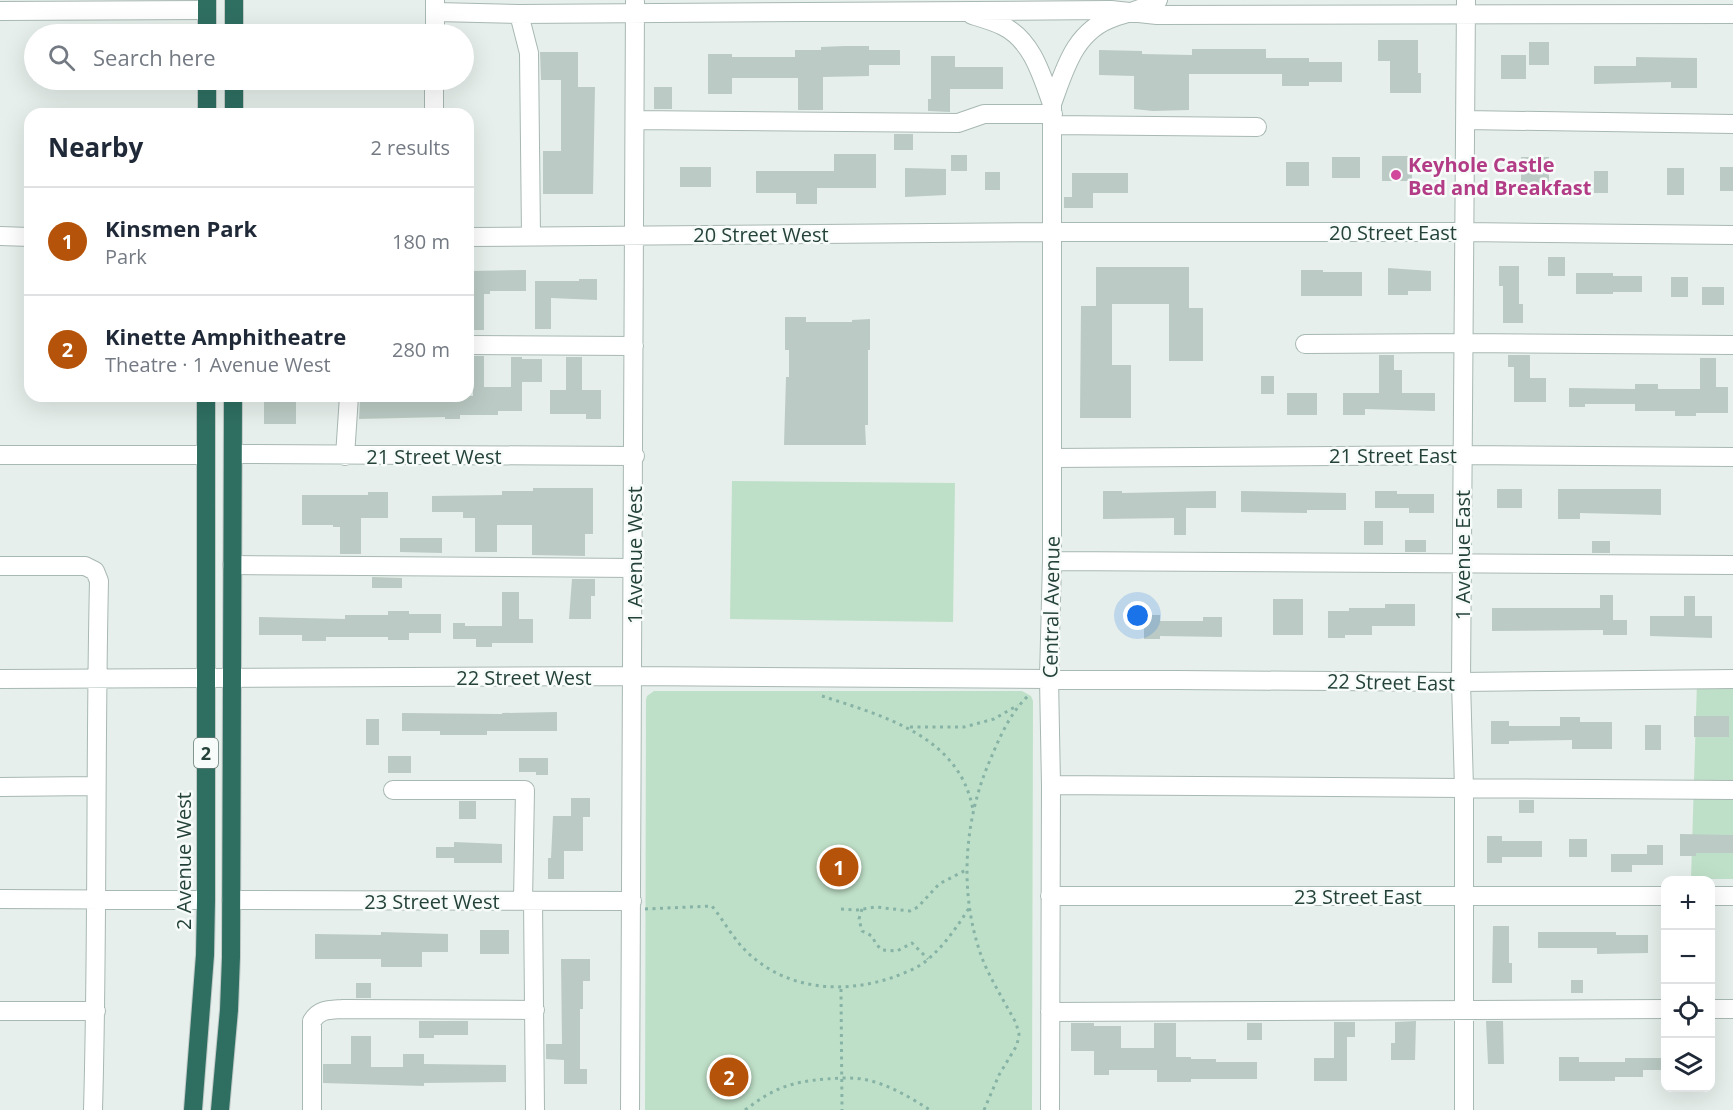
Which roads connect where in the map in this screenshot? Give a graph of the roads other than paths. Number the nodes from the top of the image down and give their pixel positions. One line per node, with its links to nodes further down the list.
1 (234, 0): 17 (highway)
2 (937, 0): 10 (street, Central Avenue)
3 (1158, 0): 12 (street, Central Avenue)
4 (1202, 0): 14 (street)
5 (207, 5): 11 (street); 16 (highway)
6 (435, 6): 13 (street); 18 (street)
7 (635, 6): 8 (street); 13 (street); 26 (street, 1 Avenue West)
8 (885, 6): 10 (street)
9 (1466, 7): 14 (street); 15 (street); 27 (street, 1 Avenue East)
10 (960, 10): 12 (street); 25 (street, Central Avenue)
11 (0, 11)
12 (1134, 12): 14 (street); 25 (street, Central Avenue)
13 (519, 14): 35 (street)
14 (1228, 14)
15 (1733, 14)
16 (207, 24)
17 (234, 24)
18 (435, 24)
19 (207, 90): 22 (highway)
20 (234, 90): 23 (highway)
21 (434, 90): 24 (street)
22 (207, 108)
23 (234, 108)
24 (434, 108)
25 (1052, 114): 26 (street); 29 (street); 30 (street, Central Avenue)
26 (635, 120): 32 (street, 1 Avenue West)
27 (1466, 120): 28 (street); 31 (street, 1 Avenue East)
28 (1733, 124)
29 (1257, 127)
30 (1053, 232): 31 (street, 20 Street East); 32 (street, 20 Street West); 53 (street, Central Avenue)
31 (1464, 232): 33 (street, 20 Street East); 38 (street, 1 Avenue East)
32 (635, 235): 35 (street, 20 Street West); 42 (street, 1 Avenue West)
33 (1733, 235)
34 (0, 236): 36 (street)
35 (531, 236): 37 (street, 20 Street West)
36 (24, 237)
37 (474, 237)
38 (1464, 343): 39 (street); 41 (street); 49 (street, 1 Avenue East)
39 (1305, 344)
40 (474, 345): 42 (street)
41 (1733, 345)
42 (634, 346): 51 (street, 1 Avenue West)
43 (206, 402): 48 (highway, 2 Avenue West / 2)
44 (233, 402): 46 (highway, 2)
45 (349, 402): 50 (street)
46 (233, 454): 50 (street, 21 Street West); 56 (highway, 2)
47 (0, 455): 48 (street)
48 (205, 455): 61 (highway, 2 Avenue West / 2)
49 (1463, 455): 52 (street, 21 Street East); 53 (street, 21 Street East); 55 (street, 1 Avenue East)
50 (345, 456): 51 (street, 21 Street West)
51 (635, 456): 59 (street, 1 Avenue West)
52 (1733, 457)
53 (1052, 458): 54 (street, Central Avenue)
54 (1052, 561): 55 (street); 63 (street, Central Avenue)
55 (1463, 564): 58 (street); 67 (street, 1 Avenue East)
56 (232, 565): 59 (street); 62 (highway, 2)
57 (0, 566): 65 (street)
58 (1733, 566)
59 (634, 568): 60 (street, 1 Avenue West)
60 (633, 676): 62 (street, 22 Street West); 63 (street, 22 Street West); 84 (street, 1 Avenue West)
61 (205, 678): 62 (street, 22 Street West); 65 (street, 22 Street West); 81 (highway, 2 Avenue West / 2)
62 (232, 678): 82 (highway, 2)
63 (1049, 678): 67 (street, 22 Street East); 68 (street, Central Avenue)
64 (0, 679): 65 (street, 22 Street West)
65 (97, 679): 69 (street)
66 (1733, 679): 67 (street, 22 Street East)
67 (1461, 682): 71 (street, 1 Avenue East)
68 (1051, 785): 71 (street); 74 (street, Central Avenue)
69 (96, 786): 70 (street); 80 (street)
70 (0, 787)
71 (1464, 788): 73 (street); 75 (street, 1 Avenue East)
72 (393, 790): 83 (street)
73 (1733, 790)
74 (1050, 896): 75 (street, 23 Street East); 92 (street, Central Avenue)
75 (1464, 896): 76 (street, 23 Street East); 85 (street, 1 Avenue East)
76 (1661, 896)
77 (1715, 896): 78 (street)
78 (1733, 896)
79 (0, 899): 80 (street)
80 (95, 899): 81 (street); 91 (street)
81 (206, 900): 94 (highway, 2 Avenue West / 2)
82 (231, 900): 83 (street, 23 Street West); 95 (highway, 2)
83 (528, 901): 84 (street, 23 Street West); 89 (street)
84 (632, 905): 98 (street, 1 Avenue West)
85 (1464, 1008): 86 (street); 92 (street); 100 (street, 1 Avenue East)
86 (1661, 1009)
87 (1715, 1009): 88 (street)
88 (1733, 1009)
89 (534, 1010): 96 (street); 97 (street)
90 (0, 1011): 91 (street)
91 (96, 1011): 93 (street)
92 (1050, 1012): 99 (street, Central Avenue)
93 (93, 1110)
94 (193, 1110)
95 (220, 1110)
96 (312, 1110)
97 (536, 1110)
98 (630, 1110)
99 (1050, 1110)
100 (1464, 1110)

